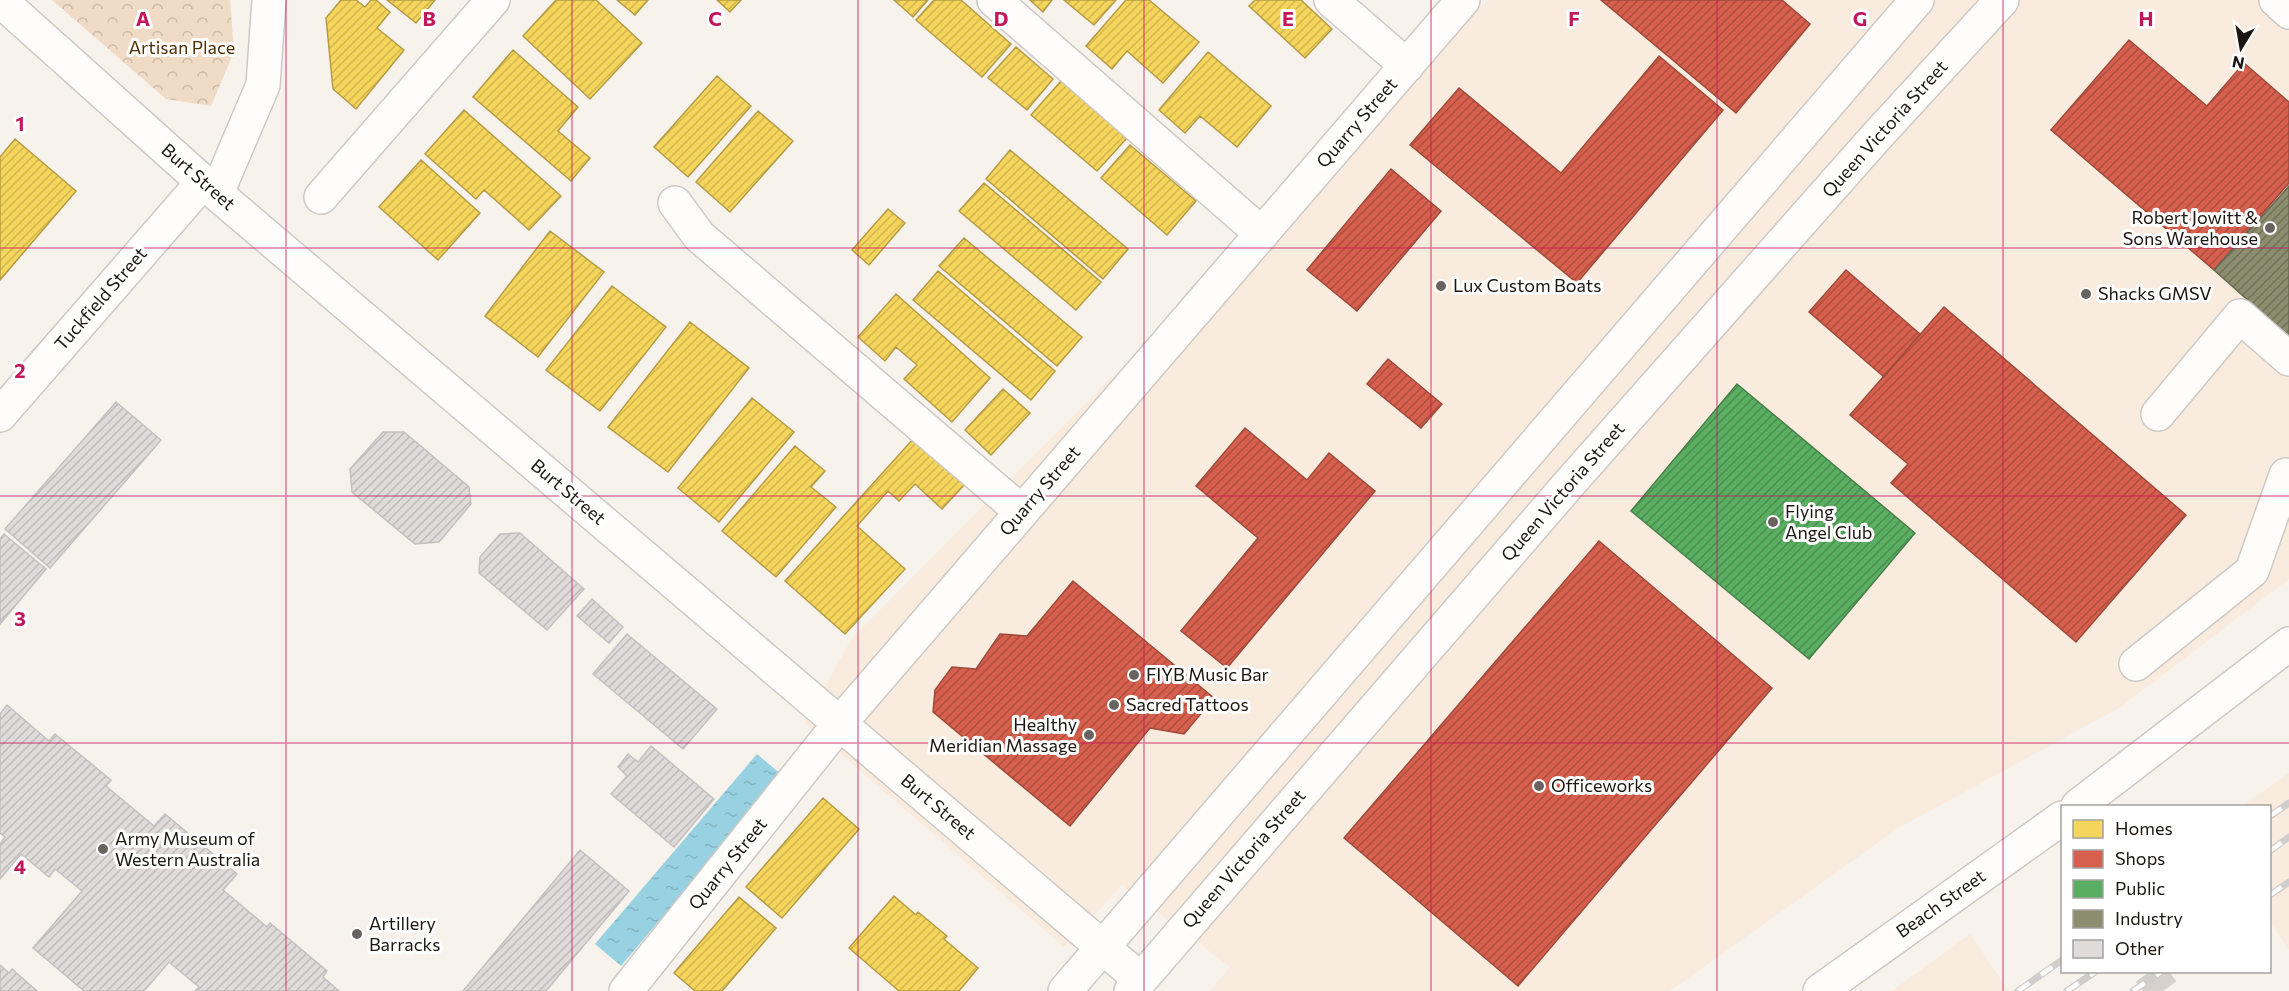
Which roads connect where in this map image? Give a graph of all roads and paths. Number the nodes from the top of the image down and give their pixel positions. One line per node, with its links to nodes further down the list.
1 (0, 0): 12 (street, Burt Street)
2 (269, 0): 12 (street, Tuckfield Street)
3 (493, 0): 13 (street)
4 (994, 0): 15 (street)
5 (1331, 0): 11 (street)
6 (1463, 0): 11 (street, Quarry Street)
7 (1917, 0): 26 (street)
8 (2002, 0): 27 (street, Queen Victoria Street)
9 (2276, 0): 10 (street)
10 (2289, 12)
11 (1407, 66): 15 (street, Quarry Street)
12 (210, 188): 18 (street, Tuckfield Street); 23 (street, Burt Street)
13 (321, 197)
14 (675, 203): 20 (street)
15 (1262, 234): 20 (street, Quarry Street)
16 (2289, 358): 17 (street)
17 (2158, 414)
18 (0, 415)
19 (2288, 475): 22 (street)
20 (1022, 512): 23 (street, Quarry Street)
21 (2289, 644): 24 (street)
22 (2136, 664)
23 (840, 723): 26 (street, Burt Street); 28 (street, Quarry Street)
24 (2081, 805)
25 (2058, 831): 30 (street, Beach Street)
26 (1102, 947): 27 (street, Burt Street); 29 (street)
27 (1135, 985)
28 (626, 991)
29 (1065, 991)
30 (1820, 991)

